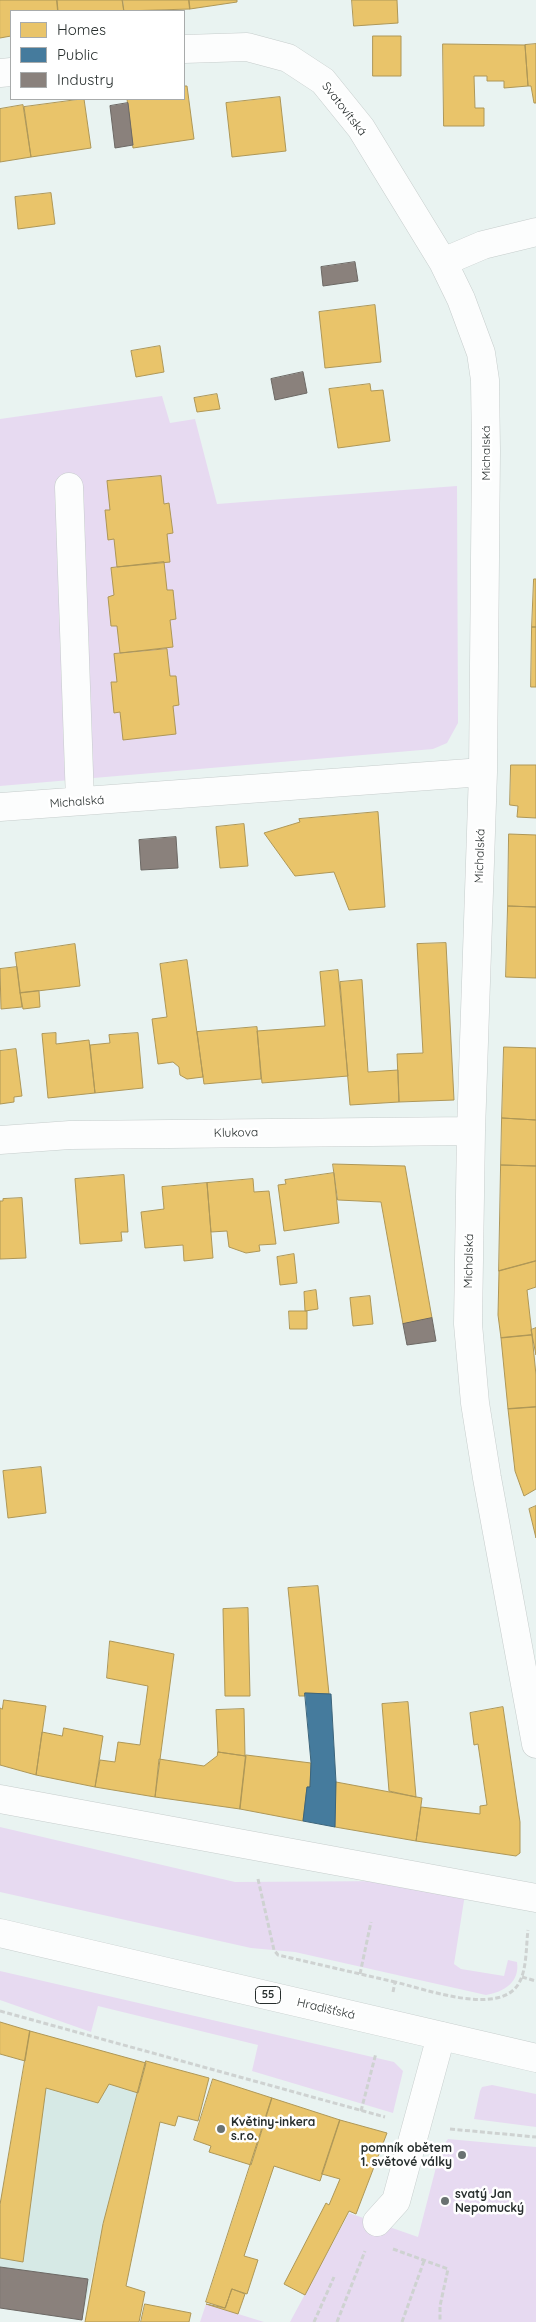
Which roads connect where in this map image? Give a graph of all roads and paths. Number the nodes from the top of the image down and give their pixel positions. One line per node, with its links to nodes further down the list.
1 (185, 49): 3 (street, Svatovítská)
2 (536, 232): 3 (street)
3 (443, 262): 5 (street, Michalská)
4 (69, 487): 6 (street)
5 (483, 772): 6 (street, Michalská); 8 (street, Michalská)
6 (80, 801): 7 (street, Michalská)
7 (0, 807)
8 (471, 1131): 9 (street, Klukova); 10 (street, Michalská)
9 (0, 1140)
10 (536, 1744)
11 (0, 1798): 12 (street)
12 (250, 1845): 13 (street); 16 (path)
13 (532, 1897): 17 (path)
14 (371, 1922): 16 (path)
15 (0, 1933): 21 (street, Hradišťská / 55)
16 (360, 1974): 19 (path)
17 (522, 1977): 18 (path); 19 (path)
18 (536, 1981)
19 (395, 1982): 21 (path)
20 (0, 2011): 24 (path)
21 (384, 2022): 22 (street, Hradišťská / 55); 24 (path)
22 (441, 2036): 23 (street, Hradišťská / 55); 25 (street)
23 (535, 2054)
24 (361, 2111): 25 (path)
25 (416, 2126): 26 (path); 27 (street)
26 (536, 2137)
27 (373, 2231): 28 (path); 31 (path)
28 (424, 2261): 32 (path); 33 (path)
29 (334, 2277): 30 (path)
30 (314, 2322)
31 (337, 2322)
32 (402, 2322)
33 (440, 2322)

